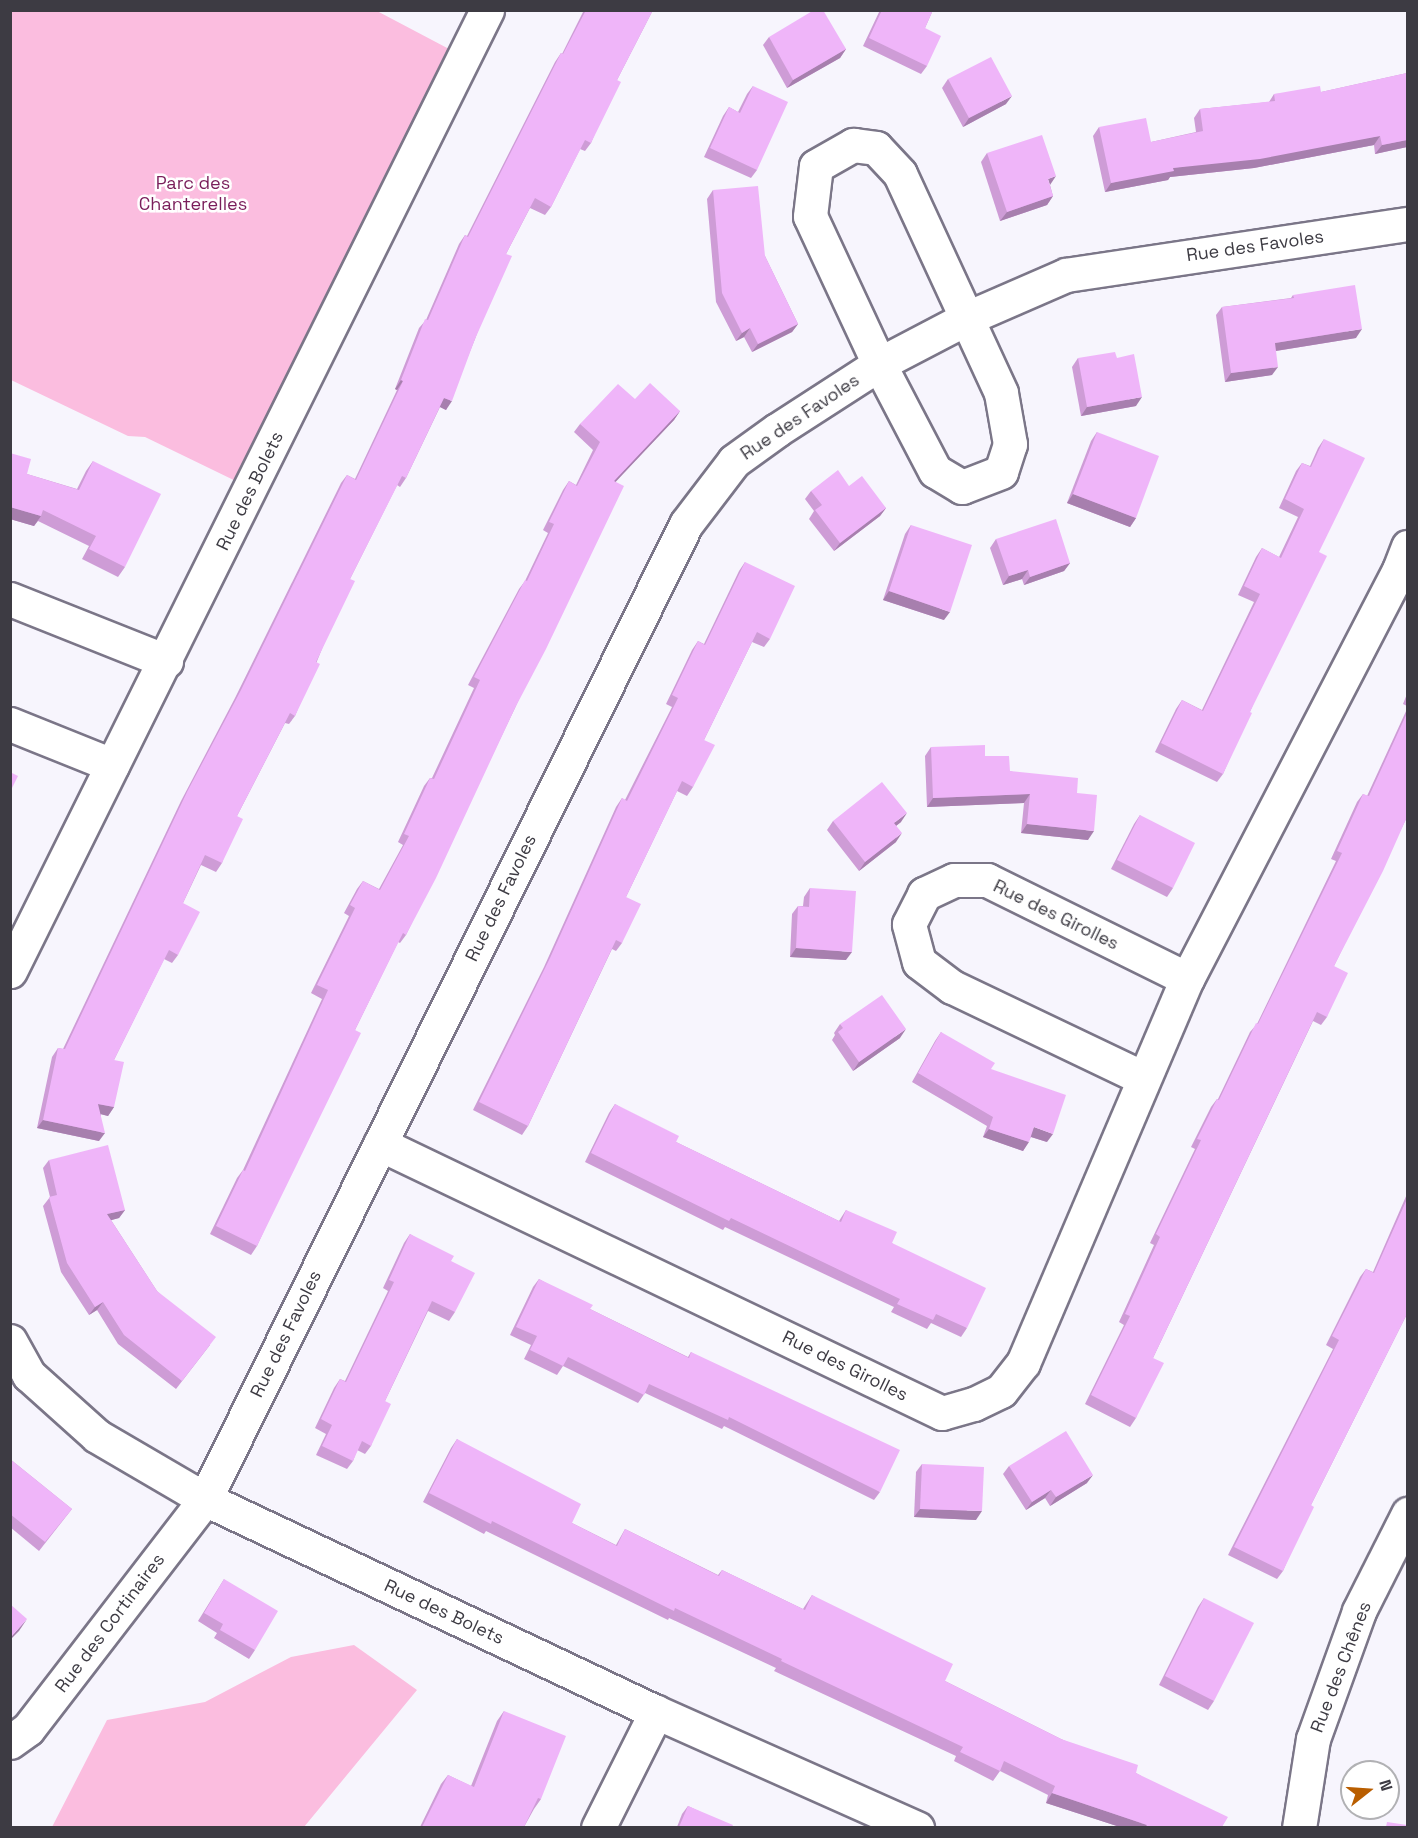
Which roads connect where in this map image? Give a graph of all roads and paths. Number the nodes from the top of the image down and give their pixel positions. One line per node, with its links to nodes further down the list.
1 (487, 10): 7 (street, Rue des Bolets)
2 (1407, 224): 3 (street, Rue des Favoles)
3 (968, 318): 4 (street, Rue des Favoles); 4 (street, Rue des Favoles); 4 (street, Rue des Favoles)
4 (879, 364): 13 (street, Rue des Favoles)
5 (1407, 547): 11 (street, Rue des Girolles)
6 (10, 599): 7 (street)
7 (166, 661): 9 (street, Rue des Bolets)
8 (10, 724): 9 (street)
9 (112, 765): 10 (street, Rue des Bolets)
10 (10, 971)
11 (1187, 979): 12 (street, Rue des Girolles); 12 (street, Rue des Girolles)
12 (1143, 1078): 13 (street, Rue des Girolles)
13 (380, 1144): 15 (street, Rue des Favoles)
14 (10, 1341): 15 (street, Rue des Bolets)
15 (205, 1499): 17 (street, Rue des Bolets); 18 (street, Rue des Cortinaires)
16 (1407, 1514): 21 (street, Rue des Chênes)
17 (656, 1712): 19 (street); 20 (street, Rue des Bolets)
18 (10, 1742)
19 (598, 1827)
20 (917, 1827)
21 (1299, 1827)

